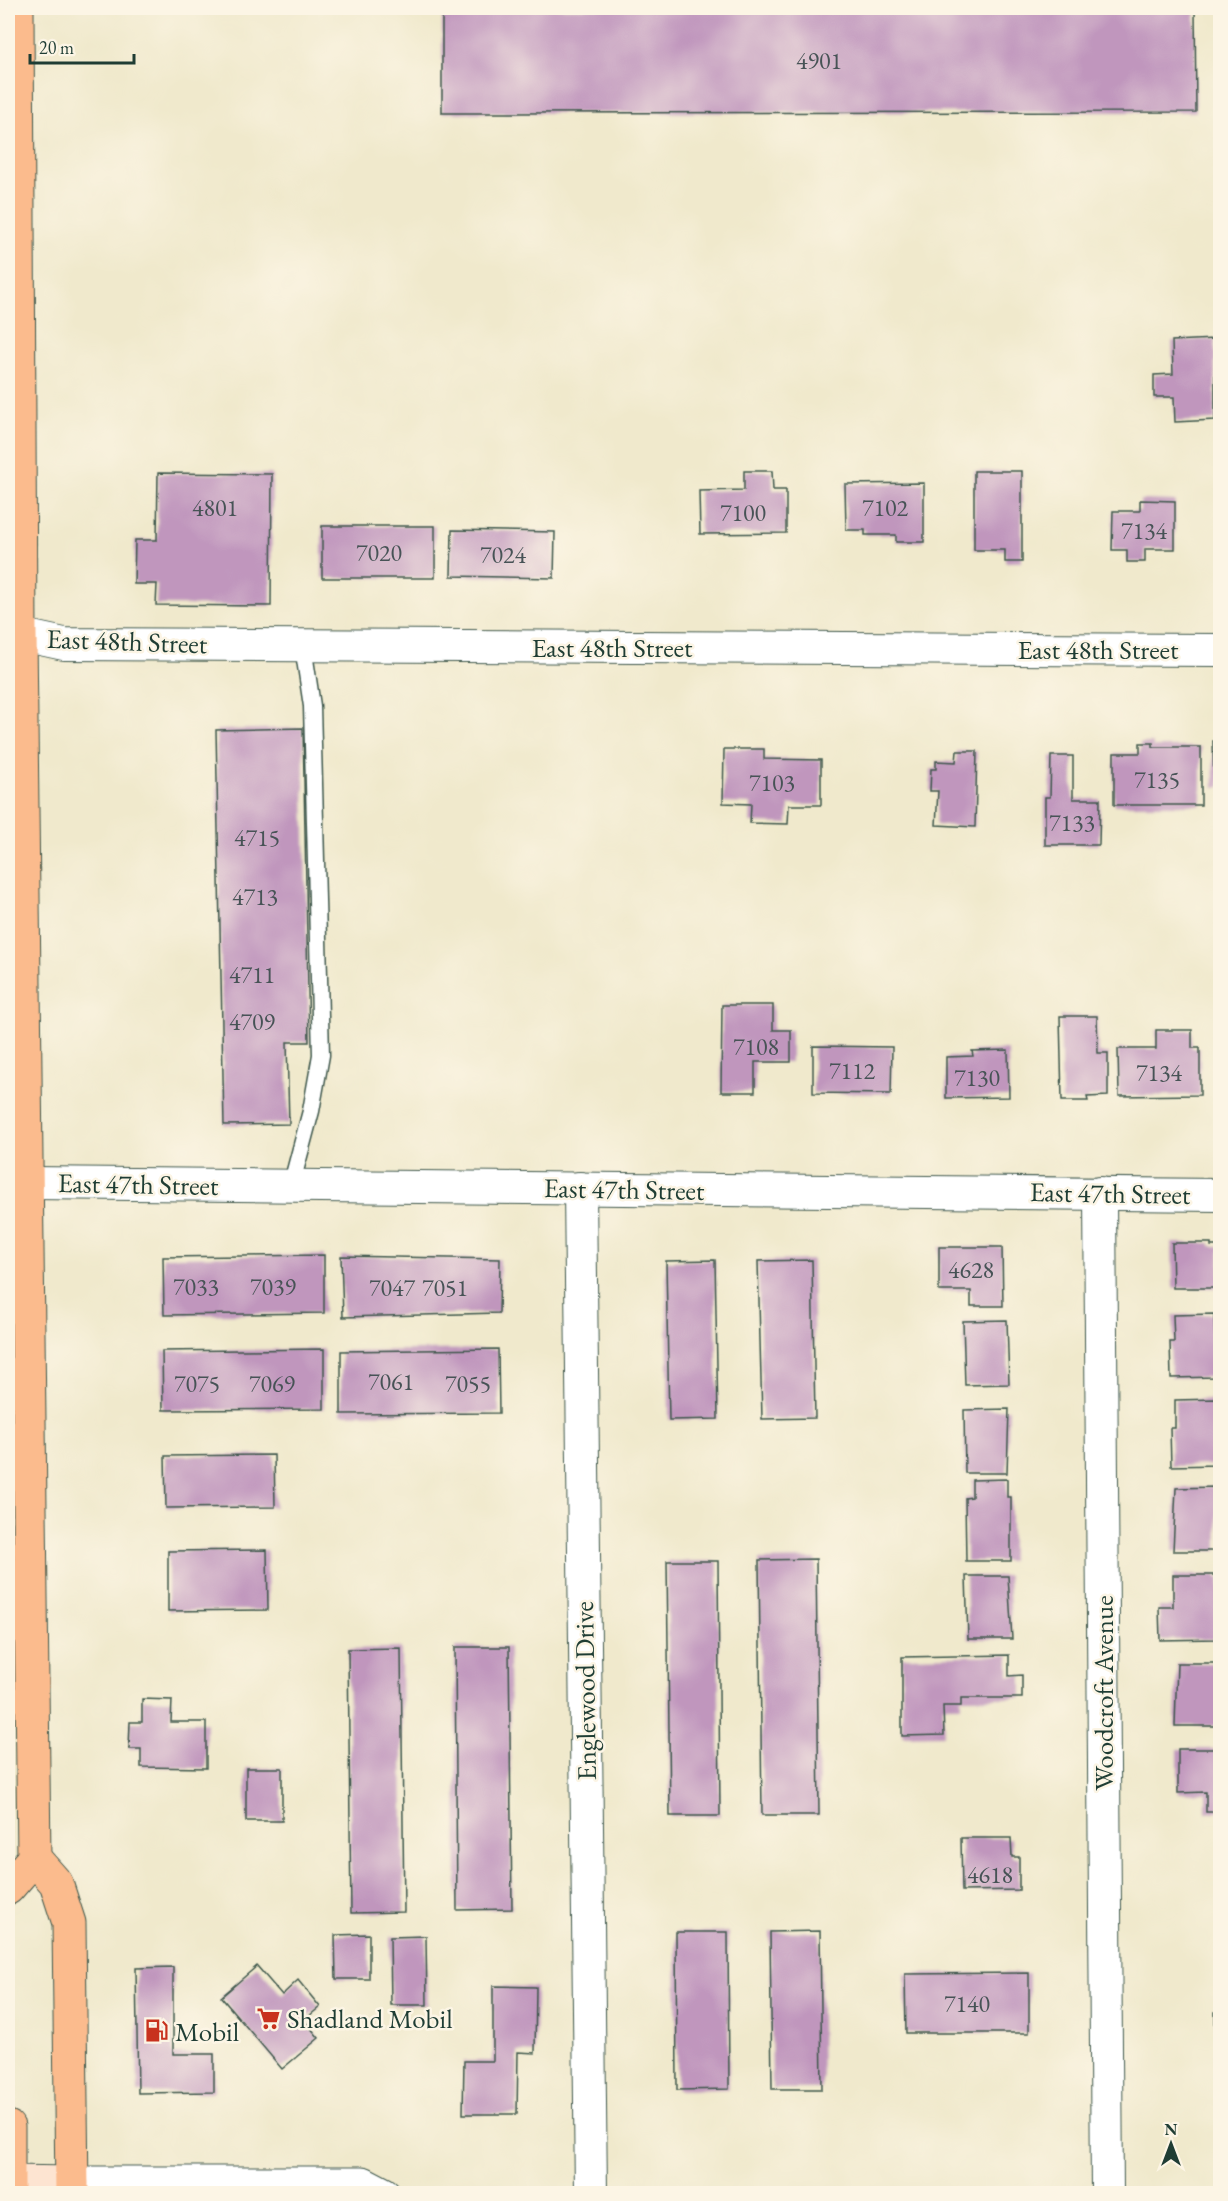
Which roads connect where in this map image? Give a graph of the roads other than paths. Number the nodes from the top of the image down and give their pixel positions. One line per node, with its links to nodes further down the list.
1 (14, 22): 2 (main road)
2 (14, 630): 3 (street, East 48th Street); 5 (main road)
3 (303, 646): 4 (street, East 48th Street); 6 (lane)
4 (1221, 650)
5 (28, 1183): 6 (street, East 47th Street); 10 (main road)
6 (291, 1186): 7 (street, East 47th Street)
7 (580, 1188): 8 (street, East 47th Street); 16 (street, Englewood Drive)
8 (1100, 1193): 9 (street, East 47th Street); 17 (street, Woodcroft Avenue)
9 (1221, 1195)
10 (34, 1858): 11 (main road); 14 (main road)
11 (8, 1888)
12 (8, 2127): 13 (main road)
13 (8, 2186): 14 (main road)
14 (72, 2188): 15 (street)
15 (384, 2193)
16 (591, 2193)
17 (1107, 2193)

